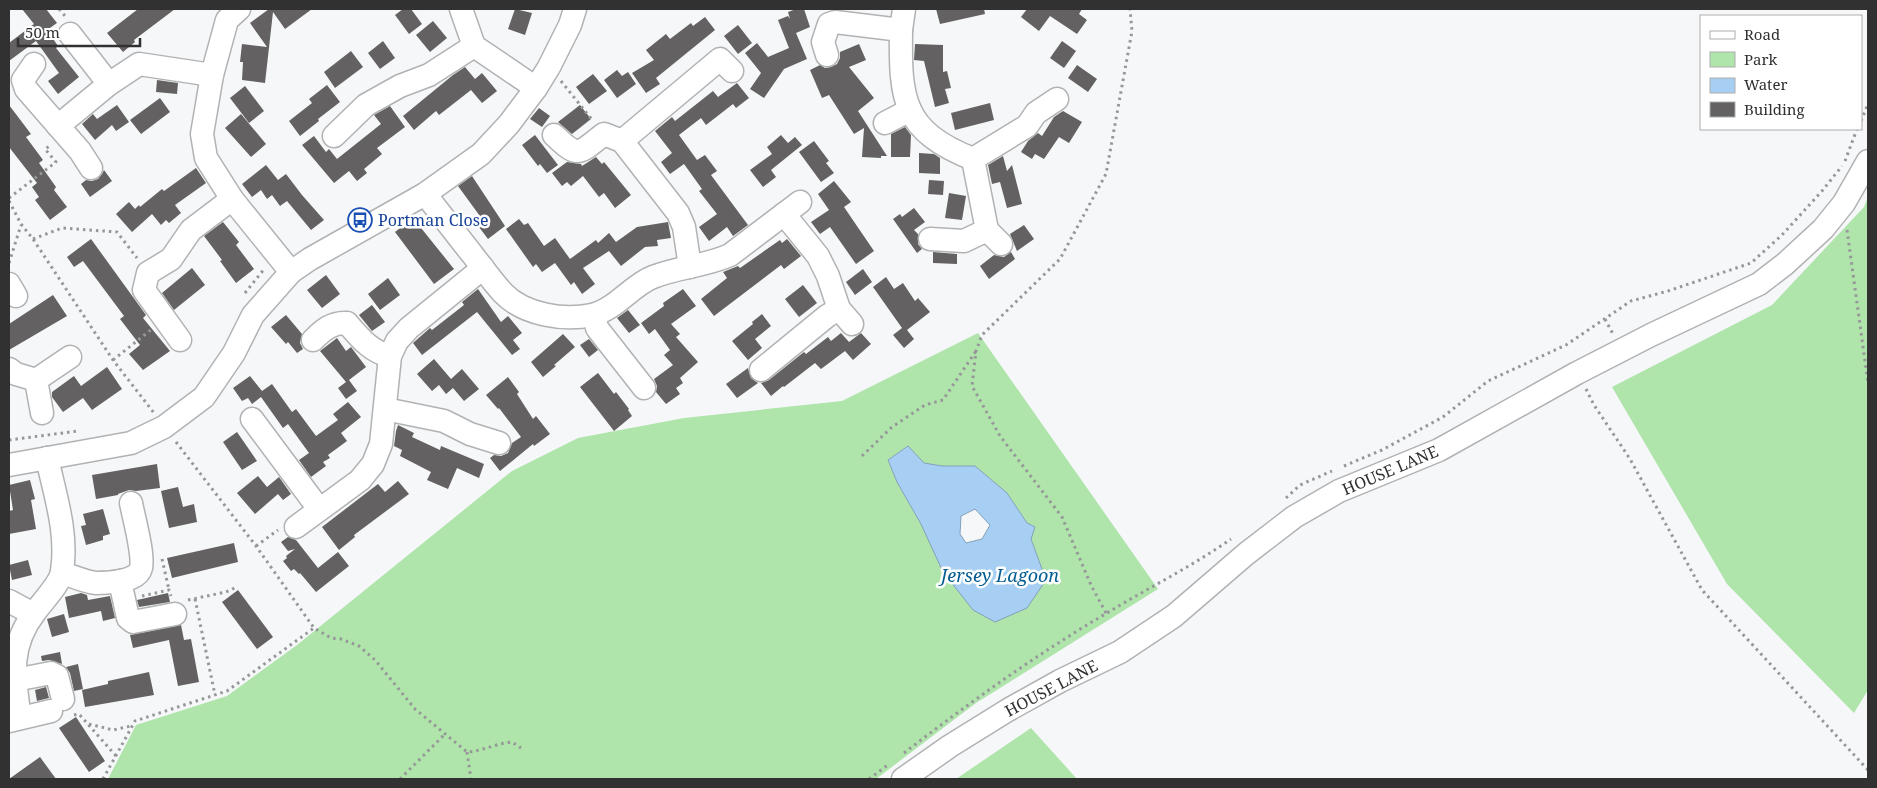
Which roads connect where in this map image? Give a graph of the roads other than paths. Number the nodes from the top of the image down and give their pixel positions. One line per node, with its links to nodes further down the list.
1 (239, 9): 10 (street)
2 (461, 9): 6 (street)
3 (575, 9): 12 (street)
4 (902, 19): 7 (street); 14 (street)
5 (70, 34): 11 (street)
6 (474, 46): 12 (street); 18 (street)
7 (827, 55)
8 (34, 64): 16 (street)
9 (732, 71): 19 (street)
10 (212, 75): 11 (street); 24 (street)
11 (109, 84): 16 (street)
12 (536, 88): 23 (street)
13 (1057, 99): 20 (street)
14 (910, 110): 15 (street); 20 (street)
15 (885, 123)
16 (61, 130): 22 (street)
17 (554, 135): 19 (street)
18 (334, 136)
19 (613, 138): 27 (street)
20 (973, 159): 25 (street)
21 (1868, 161): 54 (street, HOUSE LANE)
22 (91, 168)
23 (425, 194): 26 (street); 28 (street)
24 (232, 199): 26 (street); 31 (street)
25 (930, 239)
26 (285, 265): 42 (street)
27 (690, 267): 29 (street); 35 (street)
28 (483, 268): 29 (street); 32 (street)
29 (594, 315): 37 (street)
30 (317, 329): 32 (street)
31 (180, 340)
32 (390, 356): 38 (street)
33 (70, 357): 36 (street)
34 (9, 369): 36 (street)
35 (761, 370)
36 (36, 380): 39 (street)
37 (644, 388)
38 (385, 409): 41 (street); 45 (street)
39 (42, 414)
40 (252, 419): 45 (street)
41 (499, 443)
42 (48, 458): 43 (street); 47 (street)
43 (9, 465)
44 (131, 503): 48 (street)
45 (319, 509): 46 (street)
46 (296, 527)
47 (62, 573): 48 (street); 51 (street)
48 (120, 581): 50 (street)
49 (9, 601): 51 (street)
50 (177, 608)
51 (33, 614): 52 (street)
52 (12, 673): 53 (street); 53 (street)
53 (15, 719)
54 (897, 771)

